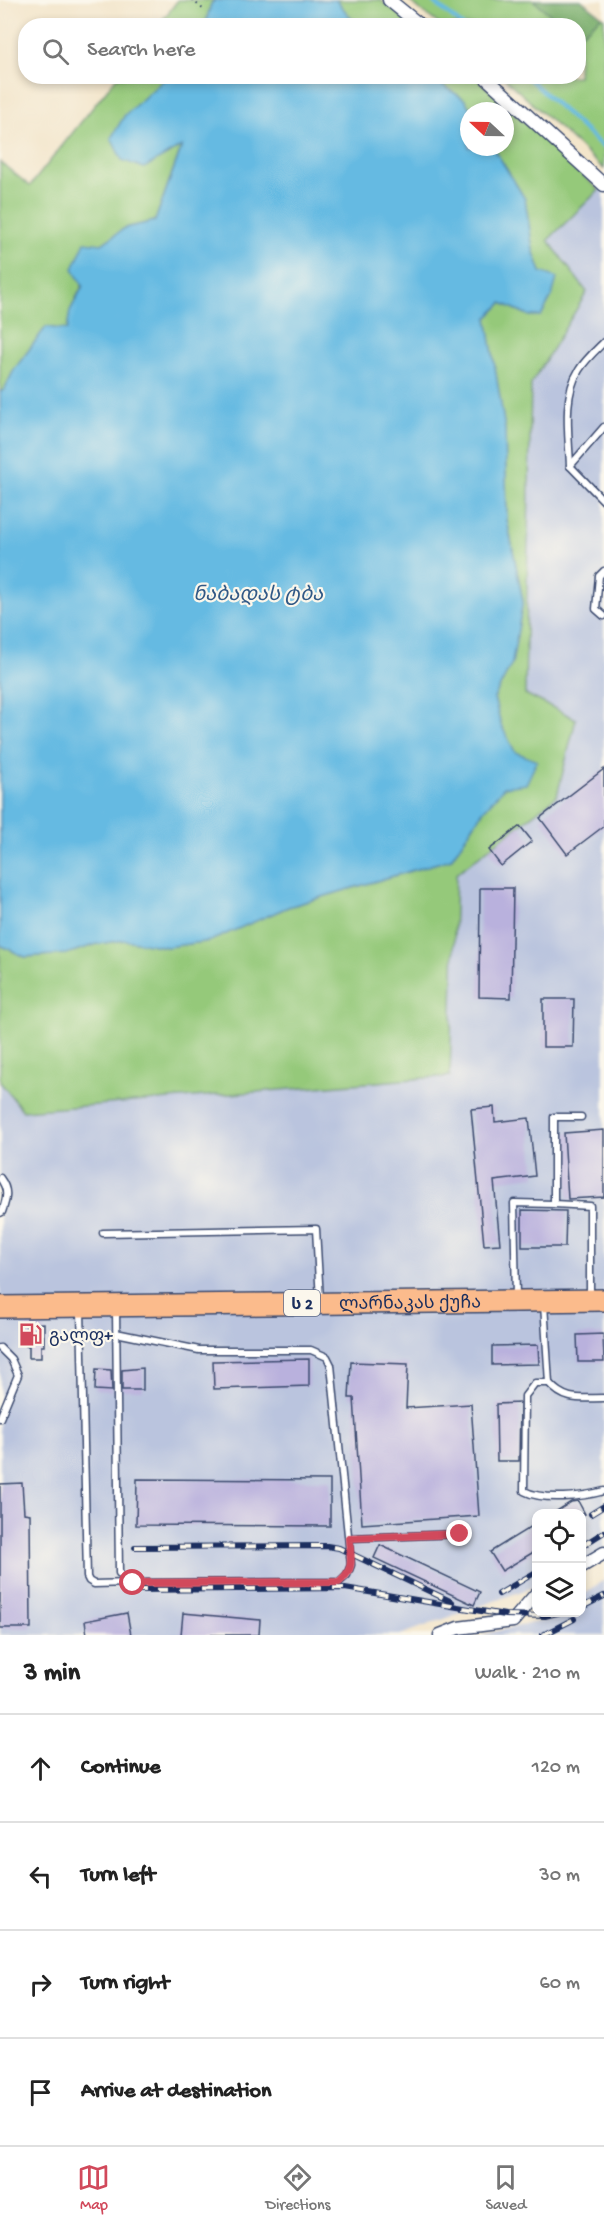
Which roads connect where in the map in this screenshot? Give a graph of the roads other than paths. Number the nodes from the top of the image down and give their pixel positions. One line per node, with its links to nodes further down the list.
1 (389, 0): 2 (street)
2 (411, 18)
3 (493, 84): 4 (street)
4 (604, 185)
5 (604, 342): 7 (lane)
6 (604, 427): 7 (lane)
7 (570, 466): 8 (lane)
8 (604, 501)
9 (604, 571): 10 (lane)
10 (604, 616)
11 (581, 1117): 13 (lane)
12 (0, 1178): 14 (lane)
13 (554, 1204): 17 (lane); 18 (lane)
14 (0, 1214)
15 (103, 1233): 19 (lane)
16 (544, 1300): 17 (highway, ლარნაკას ქუჩა / ს 2); 18 (highway, ლარნაკას ქუჩა / ს 2); 25 (lane)
17 (597, 1300)
18 (516, 1301): 19 (highway, ლარნაკას ქუჩა / ს 2)
19 (320, 1303): 21 (highway, ლარნაკას ქუჩა / ს 2)
20 (81, 1306): 21 (highway, ლარნაკას ქუჩა / ს 2); 22 (highway, ლარნაკას ქუჩა / ს 2); 33 (lane)
21 (116, 1306): 23 (lane)
22 (0, 1307)
23 (116, 1333): 30 (lane); 33 (lane)
24 (0, 1347): 27 (lane)
25 (549, 1383): 26 (lane); 28 (lane)
26 (604, 1398)
27 (0, 1418)
28 (604, 1491)
29 (460, 1534): 30 (lane)
30 (349, 1538): 33 (lane)
31 (604, 1553): 32 (street)
32 (586, 1564)
33 (133, 1583)
34 (532, 1600): 35 (street)
35 (440, 1635)

